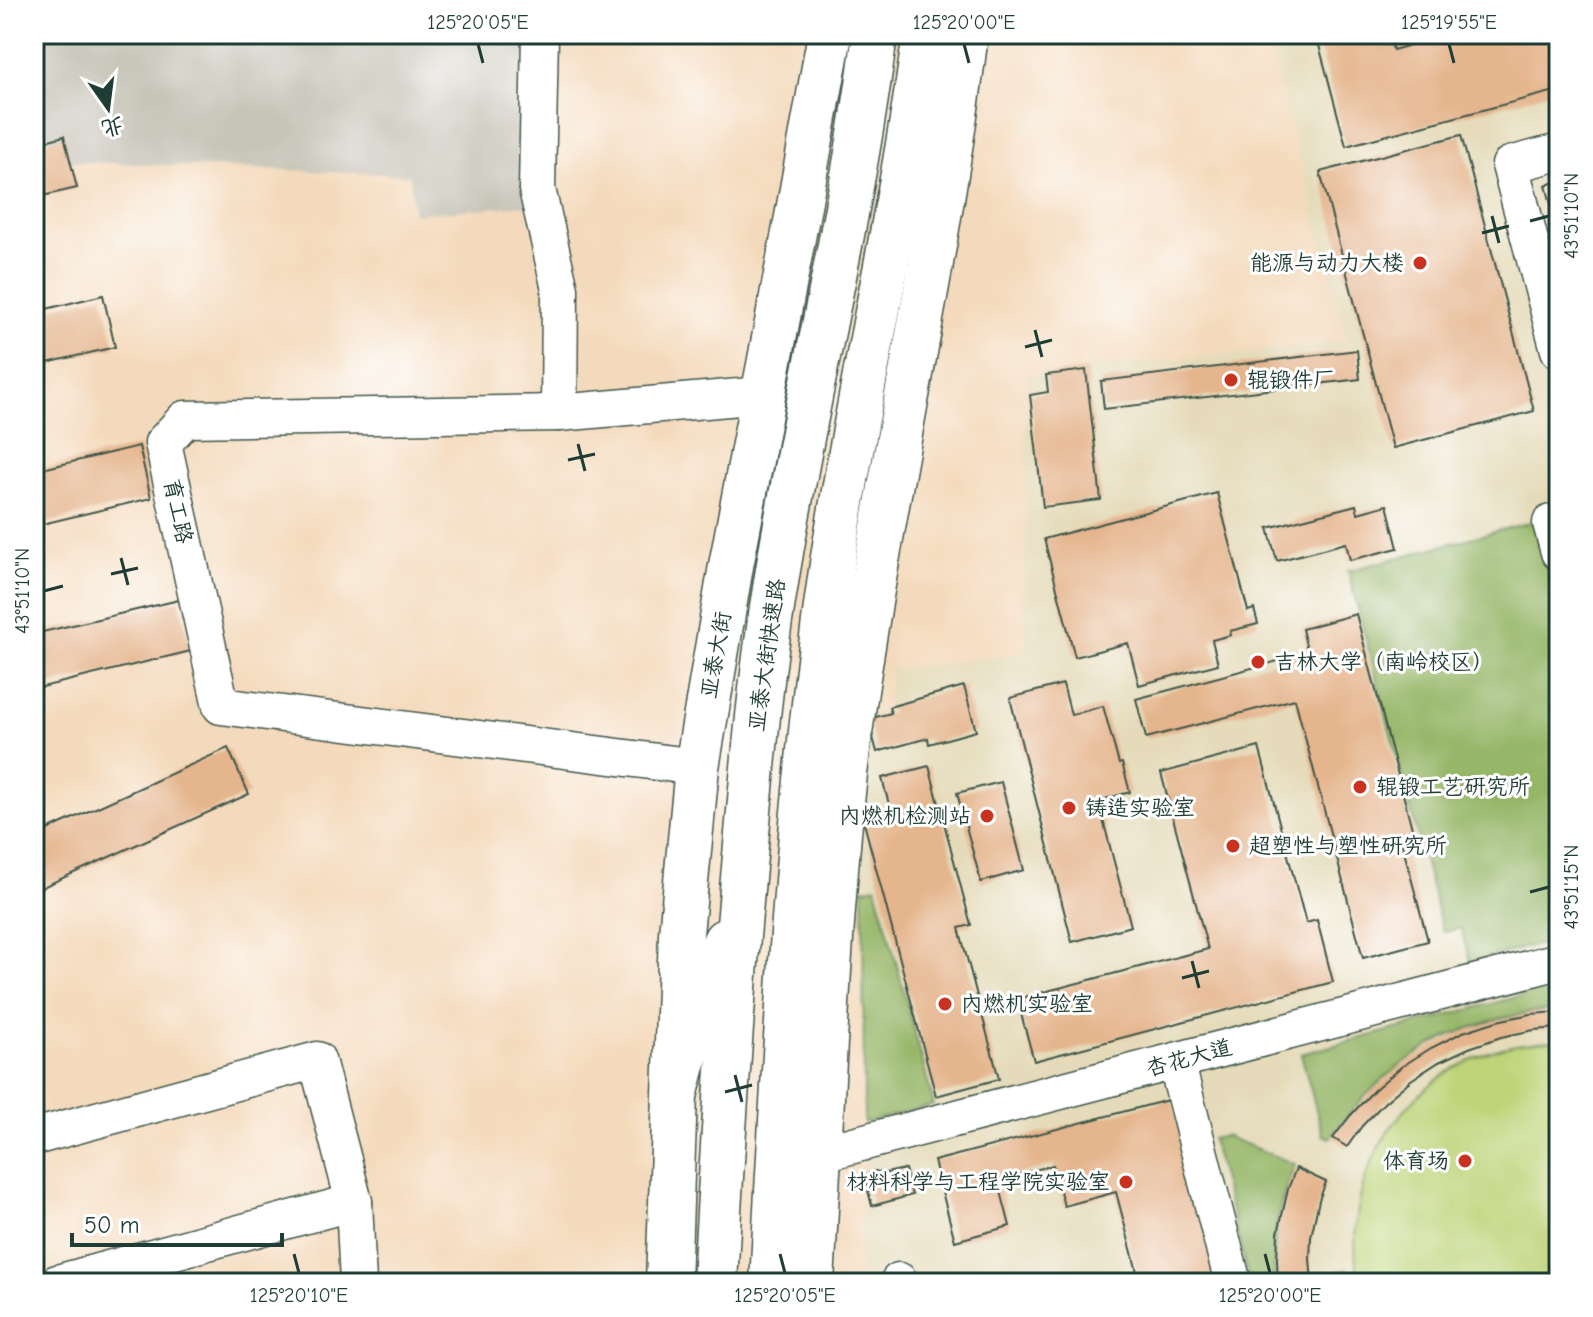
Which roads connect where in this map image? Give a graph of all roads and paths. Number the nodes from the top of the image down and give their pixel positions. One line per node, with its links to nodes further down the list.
1 (540, 34): 9 (street)
2 (830, 34): 8 (main road, 亚泰大街)
3 (875, 34): 14 (main road, 亚泰大街快速路)
4 (925, 34): 13 (main road)
5 (966, 34): 15 (main road)
6 (1559, 152): 7 (street)
7 (1559, 350)
8 (762, 395): 9 (street, 育工路); 12 (main road, 亚泰大街)
9 (559, 413): 12 (street, 育工路)
10 (1559, 521): 11 (street)
11 (1559, 552)
12 (697, 767): 18 (main road, 亚泰大街)
13 (802, 809): 15 (main road); 26 (main road)
14 (741, 901): 18 (main road); 25 (main road, 亚泰大街快速路)
15 (831, 932): 20 (main road)
16 (1559, 961): 17 (street, 杏花大道)
17 (1176, 1061): 20 (street, 杏花大道); 28 (street)
18 (676, 1092): 24 (main road, 亚泰大街)
19 (34, 1137): 21 (street)
20 (819, 1154): 27 (main road)
21 (354, 1202): 22 (street); 23 (street)
22 (57, 1283)
23 (358, 1283)
24 (668, 1283)
25 (715, 1283)
26 (772, 1283)
27 (812, 1283)
28 (1233, 1283)

